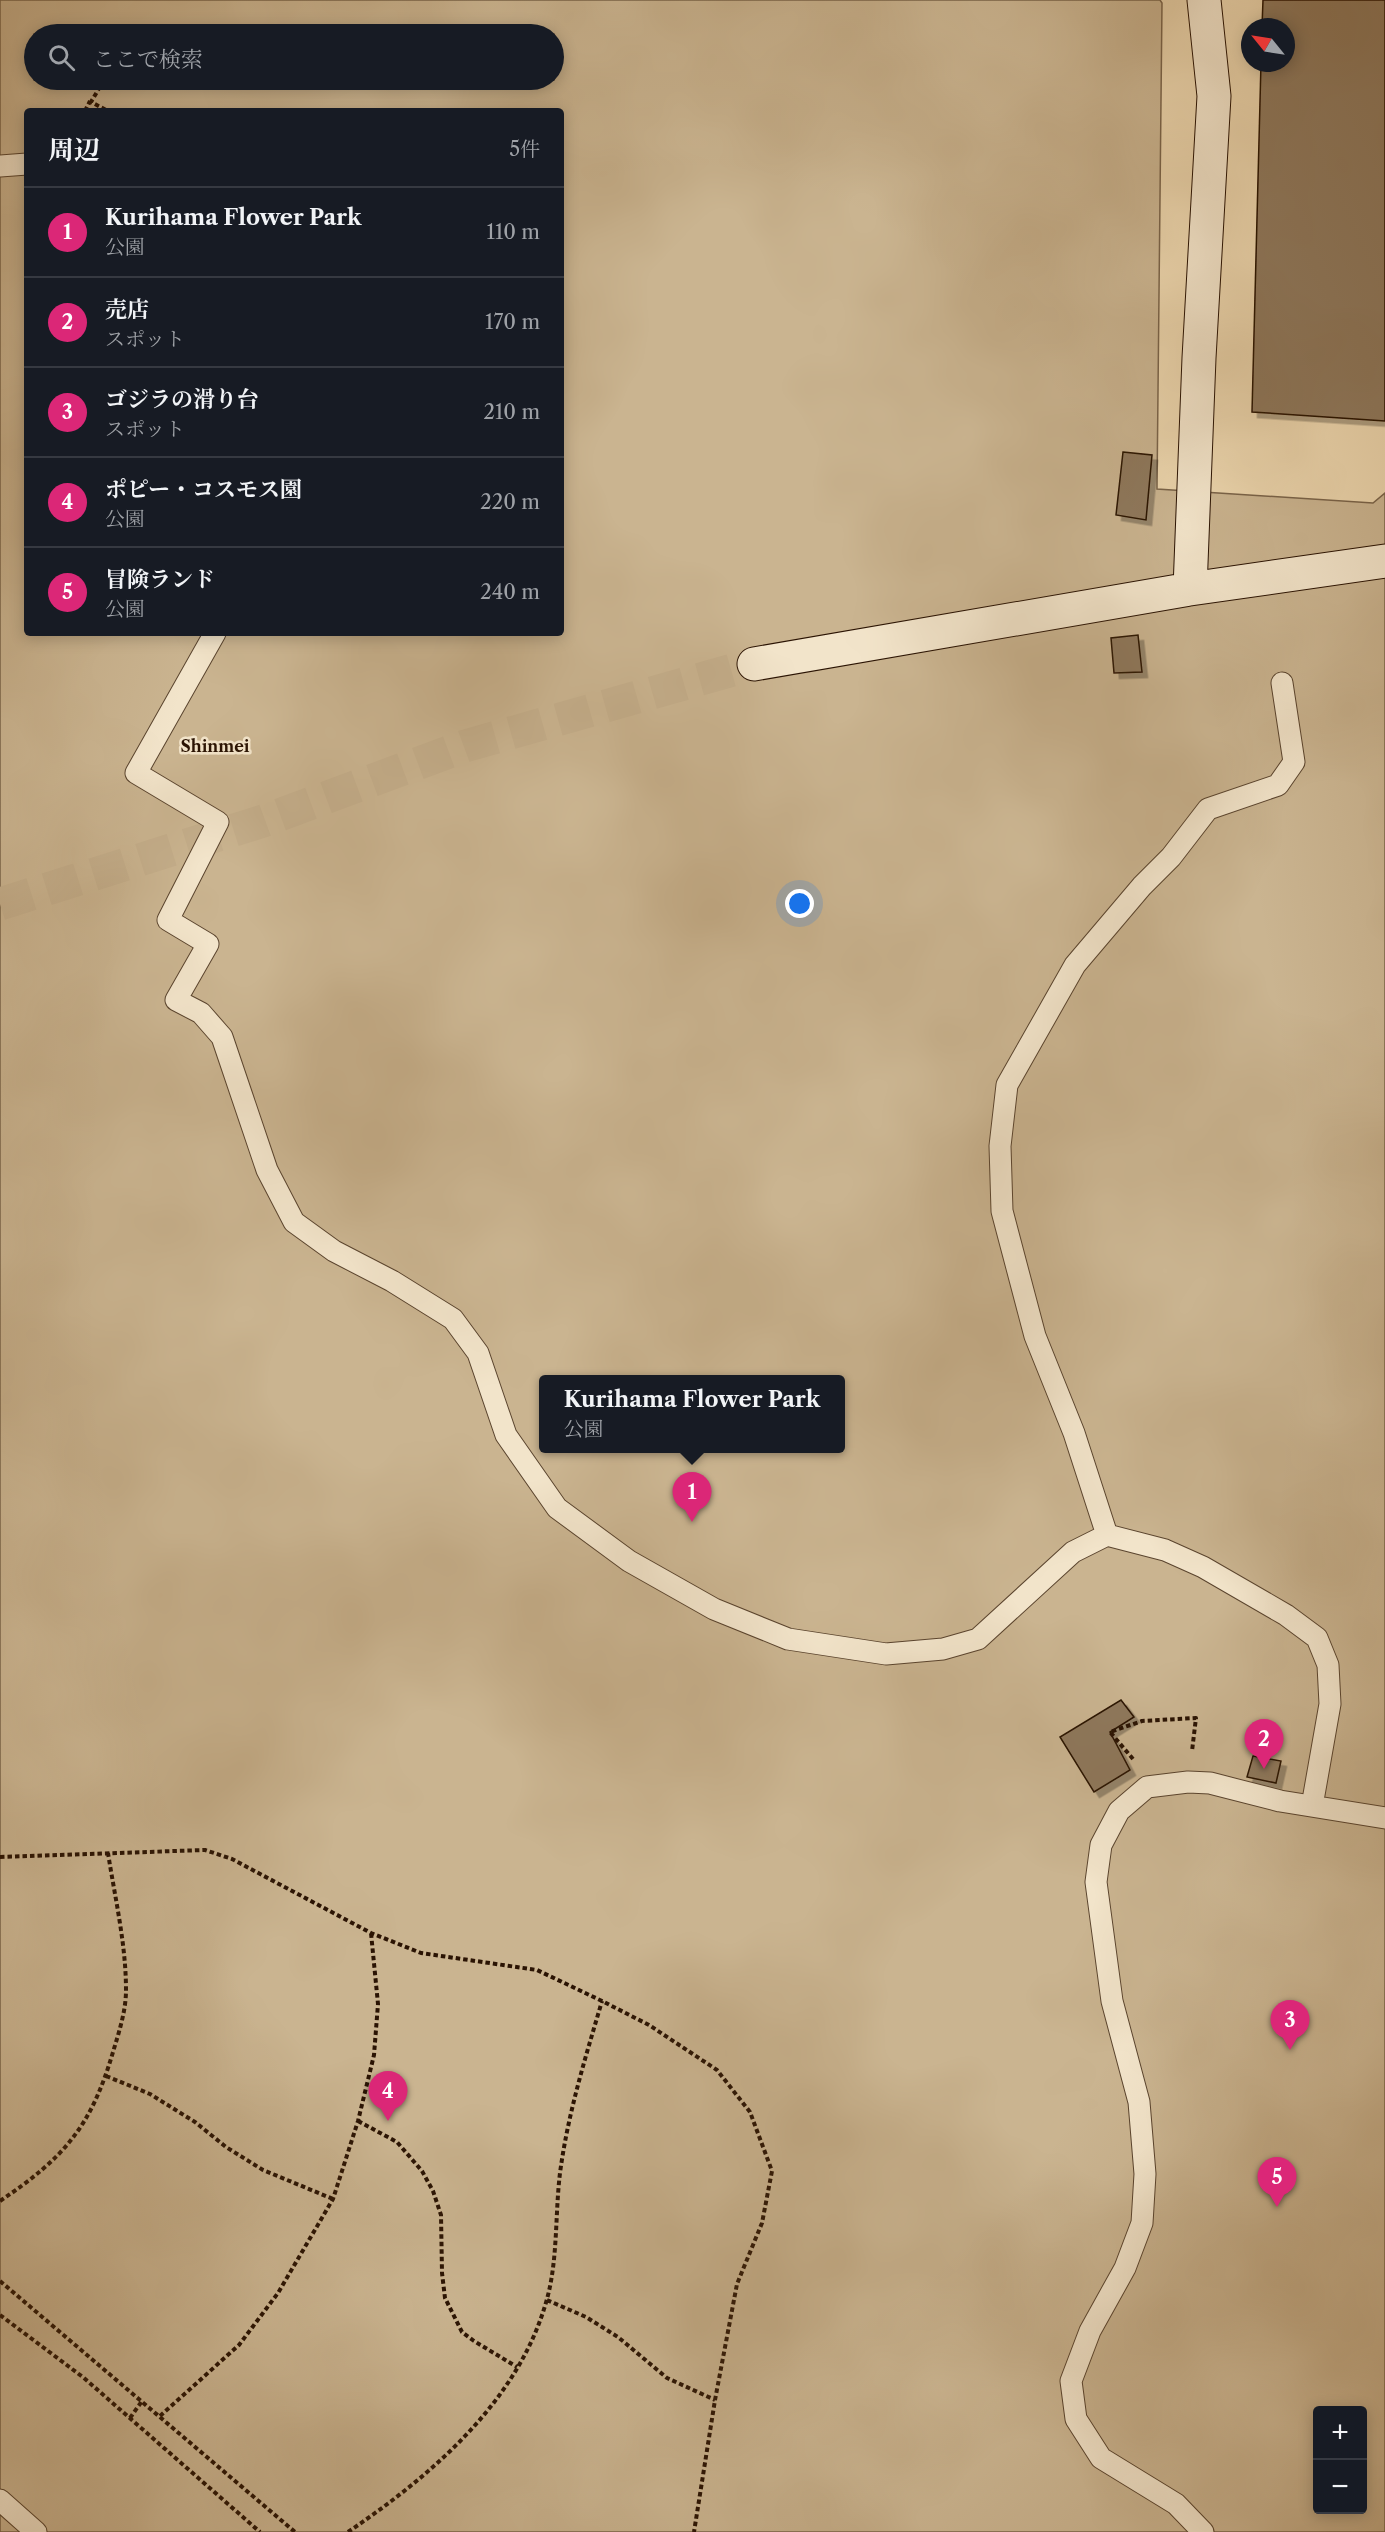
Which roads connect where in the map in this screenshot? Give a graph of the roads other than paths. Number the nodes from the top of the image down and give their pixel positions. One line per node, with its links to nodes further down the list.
1 (1204, 0): 5 (street)
2 (24, 164): 3 (lane)
3 (0, 166)
4 (1385, 561): 5 (street)
5 (1190, 589): 7 (street)
6 (214, 636): 9 (lane)
7 (754, 664)
8 (1282, 683): 9 (lane)
9 (1107, 1535): 10 (lane)
10 (1312, 1806): 11 (lane); 14 (lane)
11 (1385, 1818)
12 (0, 2500): 13 (lane)
13 (36, 2532)
14 (1203, 2532)

